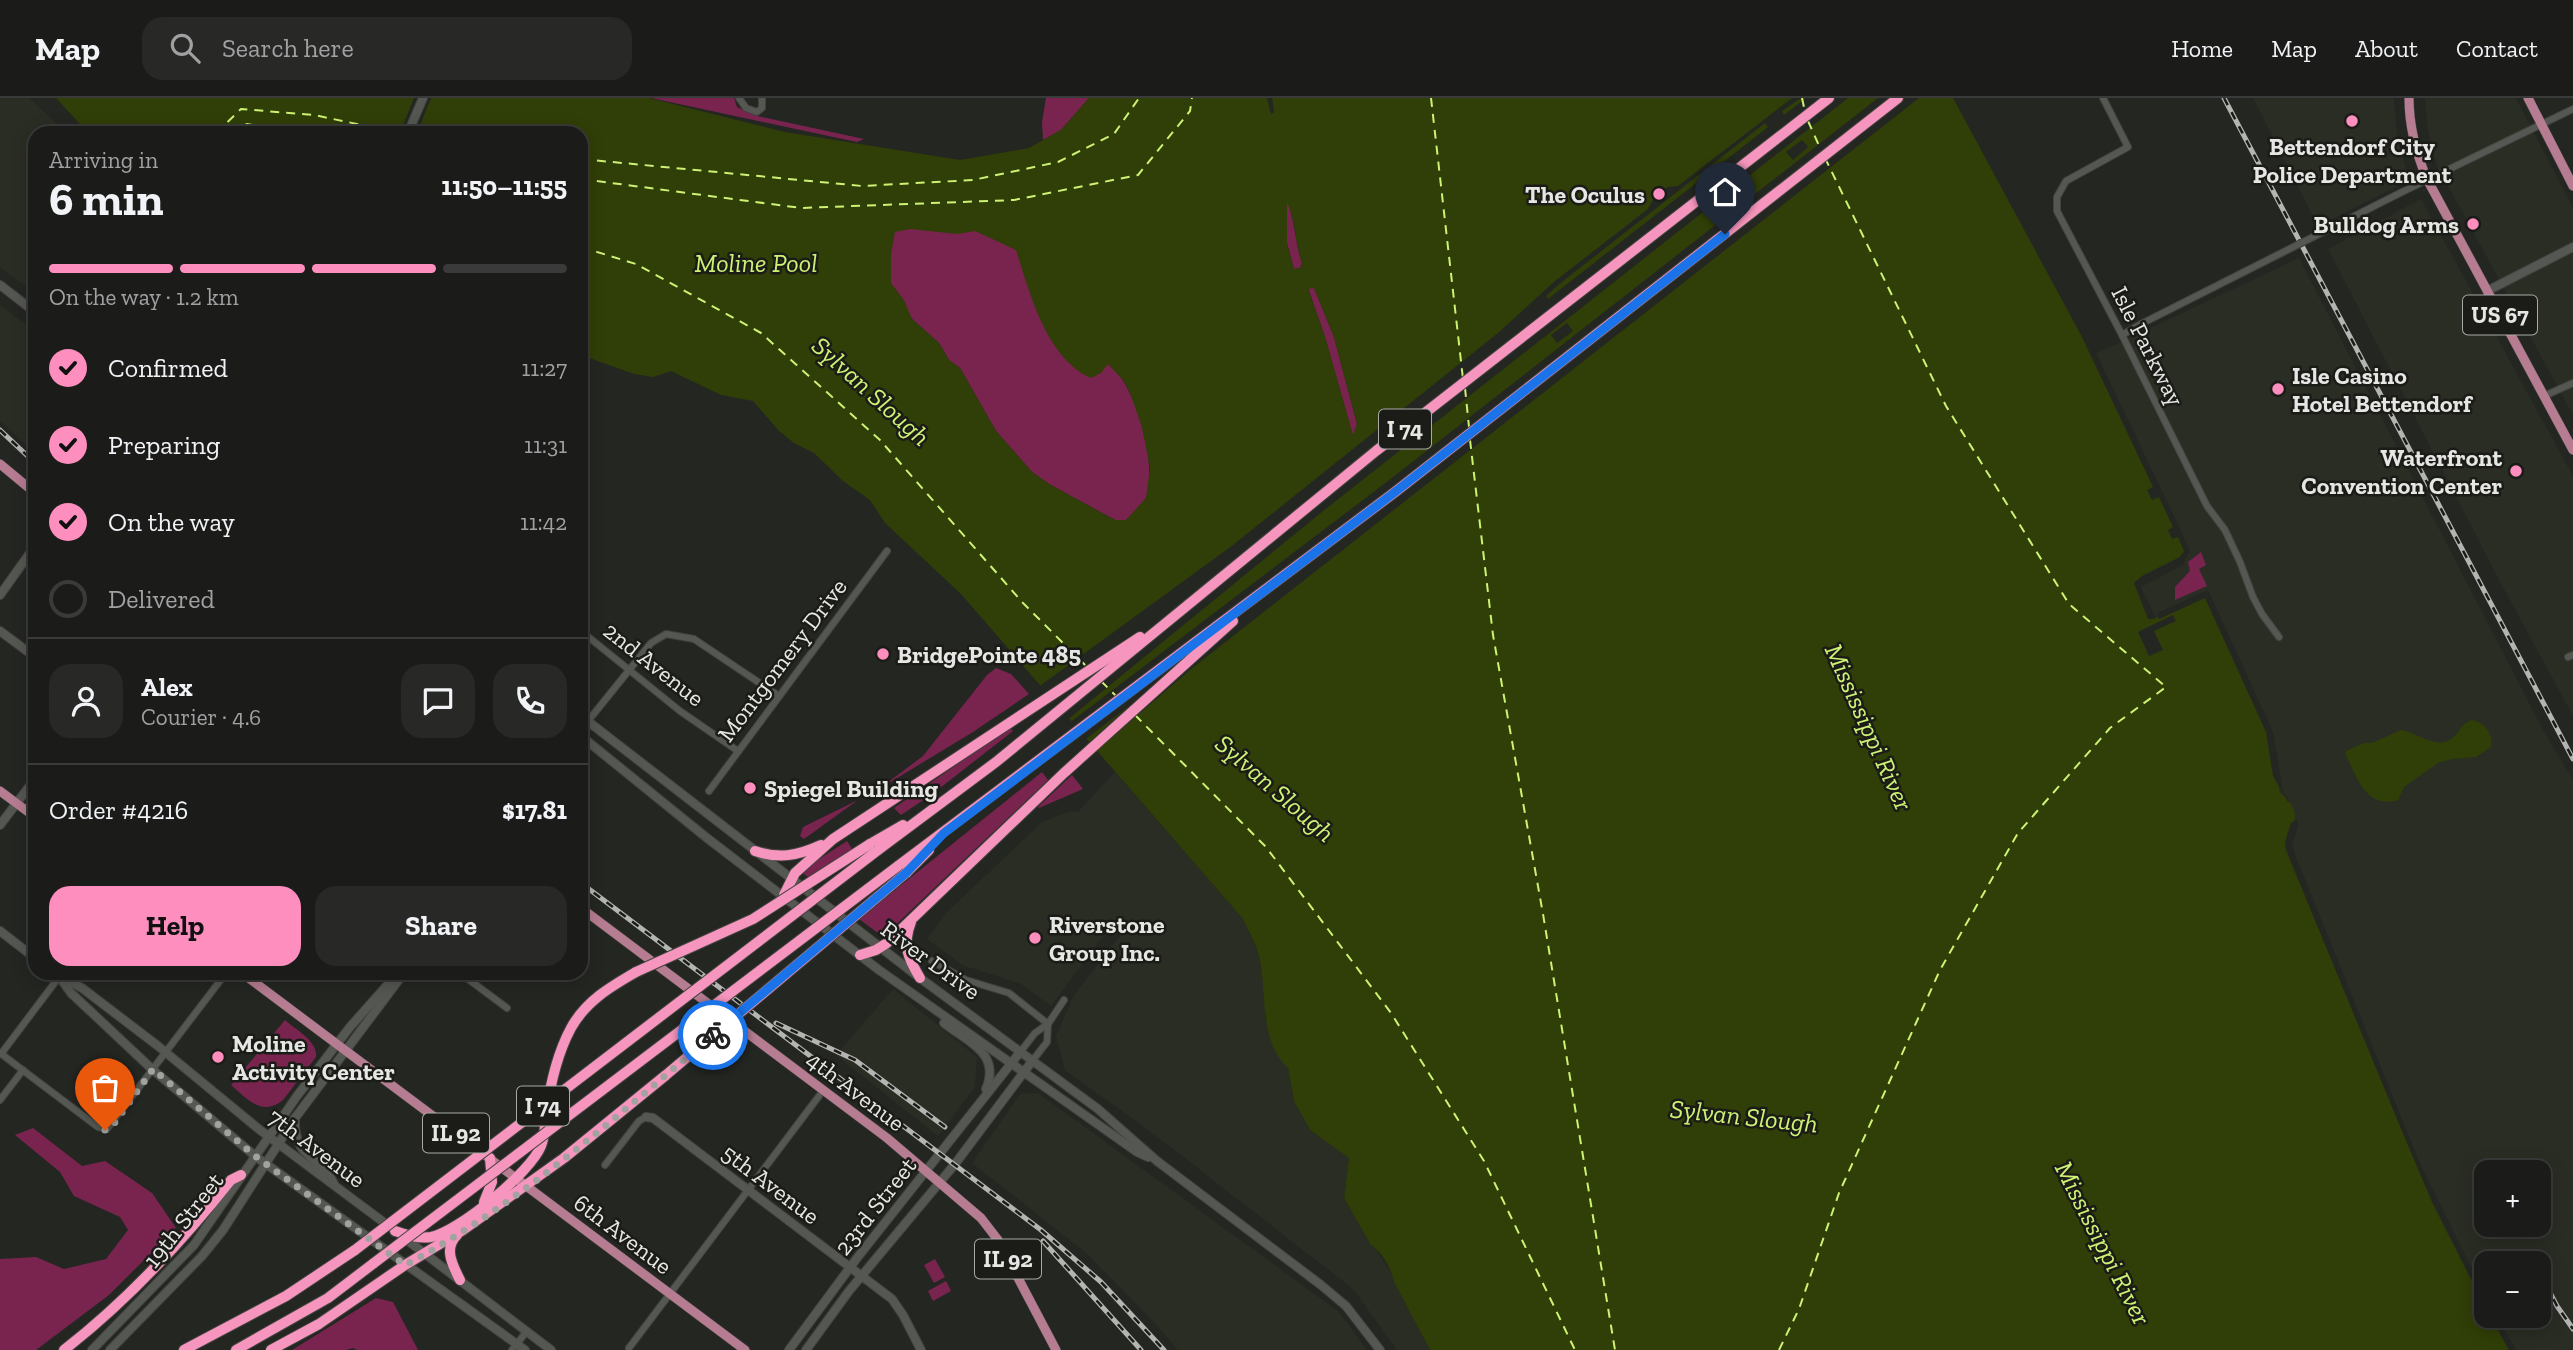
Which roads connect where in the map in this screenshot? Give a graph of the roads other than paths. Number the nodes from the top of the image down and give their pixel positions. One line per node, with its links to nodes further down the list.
1 (422, 98): 11 (main road)
2 (739, 98): 3 (street)
3 (762, 98)
4 (1829, 98): 28 (highway, I 74)
5 (1898, 98): 26 (highway, I 74)
6 (2102, 98): 18 (street, Isle Parkway)
7 (2409, 98): 12 (main road, US 67)
8 (2528, 98): 10 (main road)
9 (2573, 109): 10 (street)
10 (2542, 124): 12 (street); 13 (main road)
11 (411, 126)
12 (2427, 179): 16 (main road, US 67); 18 (street, bridge)
13 (2573, 186)
14 (2573, 247): 16 (main road)
15 (0, 285): 17 (main road)
16 (2487, 291): 20 (main road, US 67)
17 (28, 307)
18 (2122, 335): 31 (street, Isle Parkway)
19 (2573, 383): 20 (street)
20 (2544, 397): 21 (main road, US 67)
21 (2573, 450)
22 (0, 464): 23 (main road)
23 (28, 487)
24 (887, 551): 34 (street, Montgomery Drive)
25 (28, 556): 27 (main road)
26 (1259, 594): 48 (highway, I 74); 52 (highway)
27 (0, 595)
28 (1181, 611): 45 (highway); 46 (highway, I 74)
29 (0, 631): 32 (main road)
30 (588, 636): 33 (street, 2nd Avenue)
31 (2279, 637)
32 (28, 652)
33 (630, 669): 34 (street); 35 (street); 38 (street, 2nd Avenue)
34 (779, 696): 38 (street, Montgomery Drive)
35 (588, 716)
36 (588, 721): 47 (main road, River Drive)
37 (588, 740): 50 (main road, River Drive)
38 (738, 751): 41 (street, Montgomery Drive)
39 (28, 788): 42 (main road)
40 (0, 791): 42 (main road)
41 (709, 791)
42 (16, 803): 43 (main road); 44 (main road)
43 (28, 812)
44 (0, 825)
45 (833, 839): 47 (highway); 49 (highway)
46 (874, 847): 94 (highway, bridge); 113 (highway, I 74, bridge)
47 (755, 851): 49 (main road, River Drive)
48 (902, 870): 94 (highway, bridge); 114 (highway, I 74, bridge)
49 (792, 879): 50 (highway); 54 (main road, River Drive)
50 (784, 895): 56 (main road, River Drive)
51 (588, 913): 92 (main road, 4th Avenue / IL 92)
52 (912, 919): 54 (highway); 58 (highway)
53 (0, 931): 55 (main road)
54 (881, 947): 56 (highway); 58 (main road, River Drive)
55 (28, 953)
56 (860, 955): 68 (main road, River Drive)
57 (932, 961): 70 (street)
58 (920, 978): 72 (main road, River Drive)
59 (55, 980): 73 (street)
60 (63, 980): 77 (main road, 7th Avenue)
61 (69, 980): 74 (main road, 7th Avenue)
62 (221, 980): 74 (street)
63 (251, 980): 71 (main road, 6th Avenue / IL 92)
64 (393, 980): 71 (main road, 19th Street)
65 (398, 980): 71 (main road, 19th Street)
66 (469, 980): 69 (street)
67 (1064, 1000): 70 (street, 23rd Street)
68 (922, 1001): 76 (main road, River Drive); 82 (main road)
69 (507, 1008)
70 (1048, 1024): 72 (street, 23rd Street); 75 (street, 23rd Street)
71 (341, 1047): 84 (main road, 19th Street); 85 (main road, 19th Street); 88 (main road, 6th Avenue / IL 92)
72 (1021, 1051): 75 (main road, River Drive); 76 (main road, 23rd Street)
73 (1, 1053): 78 (street)
74 (167, 1053): 77 (street); 85 (main road, 7th Avenue)
75 (1033, 1060): 79 (main road, 23rd Street); 89 (main road, River Drive)
76 (1011, 1064): 79 (main road, River Drive); 82 (main road, 23rd Street)
77 (153, 1069): 78 (street); 87 (main road, 7th Avenue)
78 (23, 1070): 81 (street)
79 (1023, 1071): 89 (main road, River Drive); 95 (main road, 23rd Street)
80 (819, 1096): 97 (street)
81 (0, 1100)
82 (976, 1106): 92 (main road, 23rd Street)
83 (646, 1117): 91 (street); 97 (main road, 5th Avenue)
84 (295, 1118): 86 (main road, 19th Street); 96 (main road)
85 (268, 1136): 86 (main road, 7th Avenue); 87 (main road, 19th Street)
86 (278, 1143): 90 (main road, 19th Street); 96 (main road, 7th Avenue)
87 (255, 1156): 90 (main road, 7th Avenue); 93 (main road, 19th Street)
88 (490, 1158): 94 (main road, 6th Avenue / IL 92); 98 (highway)
89 (1157, 1161): 123 (main road, River Drive)
90 (266, 1165): 102 (main road, 7th Avenue); 112 (main road, 19th Street)
91 (605, 1165)
92 (926, 1172): 95 (main road, 4th Avenue / IL 92); 103 (main road, 23rd Street)
93 (241, 1175): 110 (highway); 111 (main road, 19th Street)
94 (522, 1183): 98 (highway); 99 (highway); 106 (main road, 6th Avenue / IL 92)
95 (940, 1184): 104 (main road, 23rd Street); 122 (main road, 4th Avenue / IL 92)
96 (335, 1186): 100 (main road, 7th Avenue)
97 (748, 1190): 103 (main road, 5th Avenue); 106 (street)
98 (480, 1208): 100 (highway)
99 (464, 1230): 101 (highway); 105 (highway)
100 (395, 1231): 101 (main road, 7th Avenue)
101 (425, 1254): 102 (highway); 105 (main road, 7th Avenue)
102 (405, 1265): 108 (main road, 7th Avenue); 115 (highway)
103 (850, 1268): 104 (main road, 5th Avenue); 119 (main road, 23rd Street)
104 (862, 1276): 120 (main road, 23rd Street); 121 (main road, 5th Avenue)
105 (460, 1280): 107 (main road, 7th Avenue)
106 (670, 1294): 109 (street); 118 (main road, 6th Avenue / IL 92)
107 (527, 1331): 108 (street); 117 (main road, 7th Avenue)
108 (514, 1347): 116 (main road, 7th Avenue)
109 (629, 1348)
110 (64, 1350)
111 (92, 1350)
112 (110, 1350)
113 (184, 1350)
114 (236, 1350)
115 (271, 1350)
116 (525, 1350)
117 (551, 1350)
118 (745, 1350)
119 (789, 1350)
120 (806, 1350)
121 (921, 1350)
122 (1056, 1350)
123 (1380, 1350)

